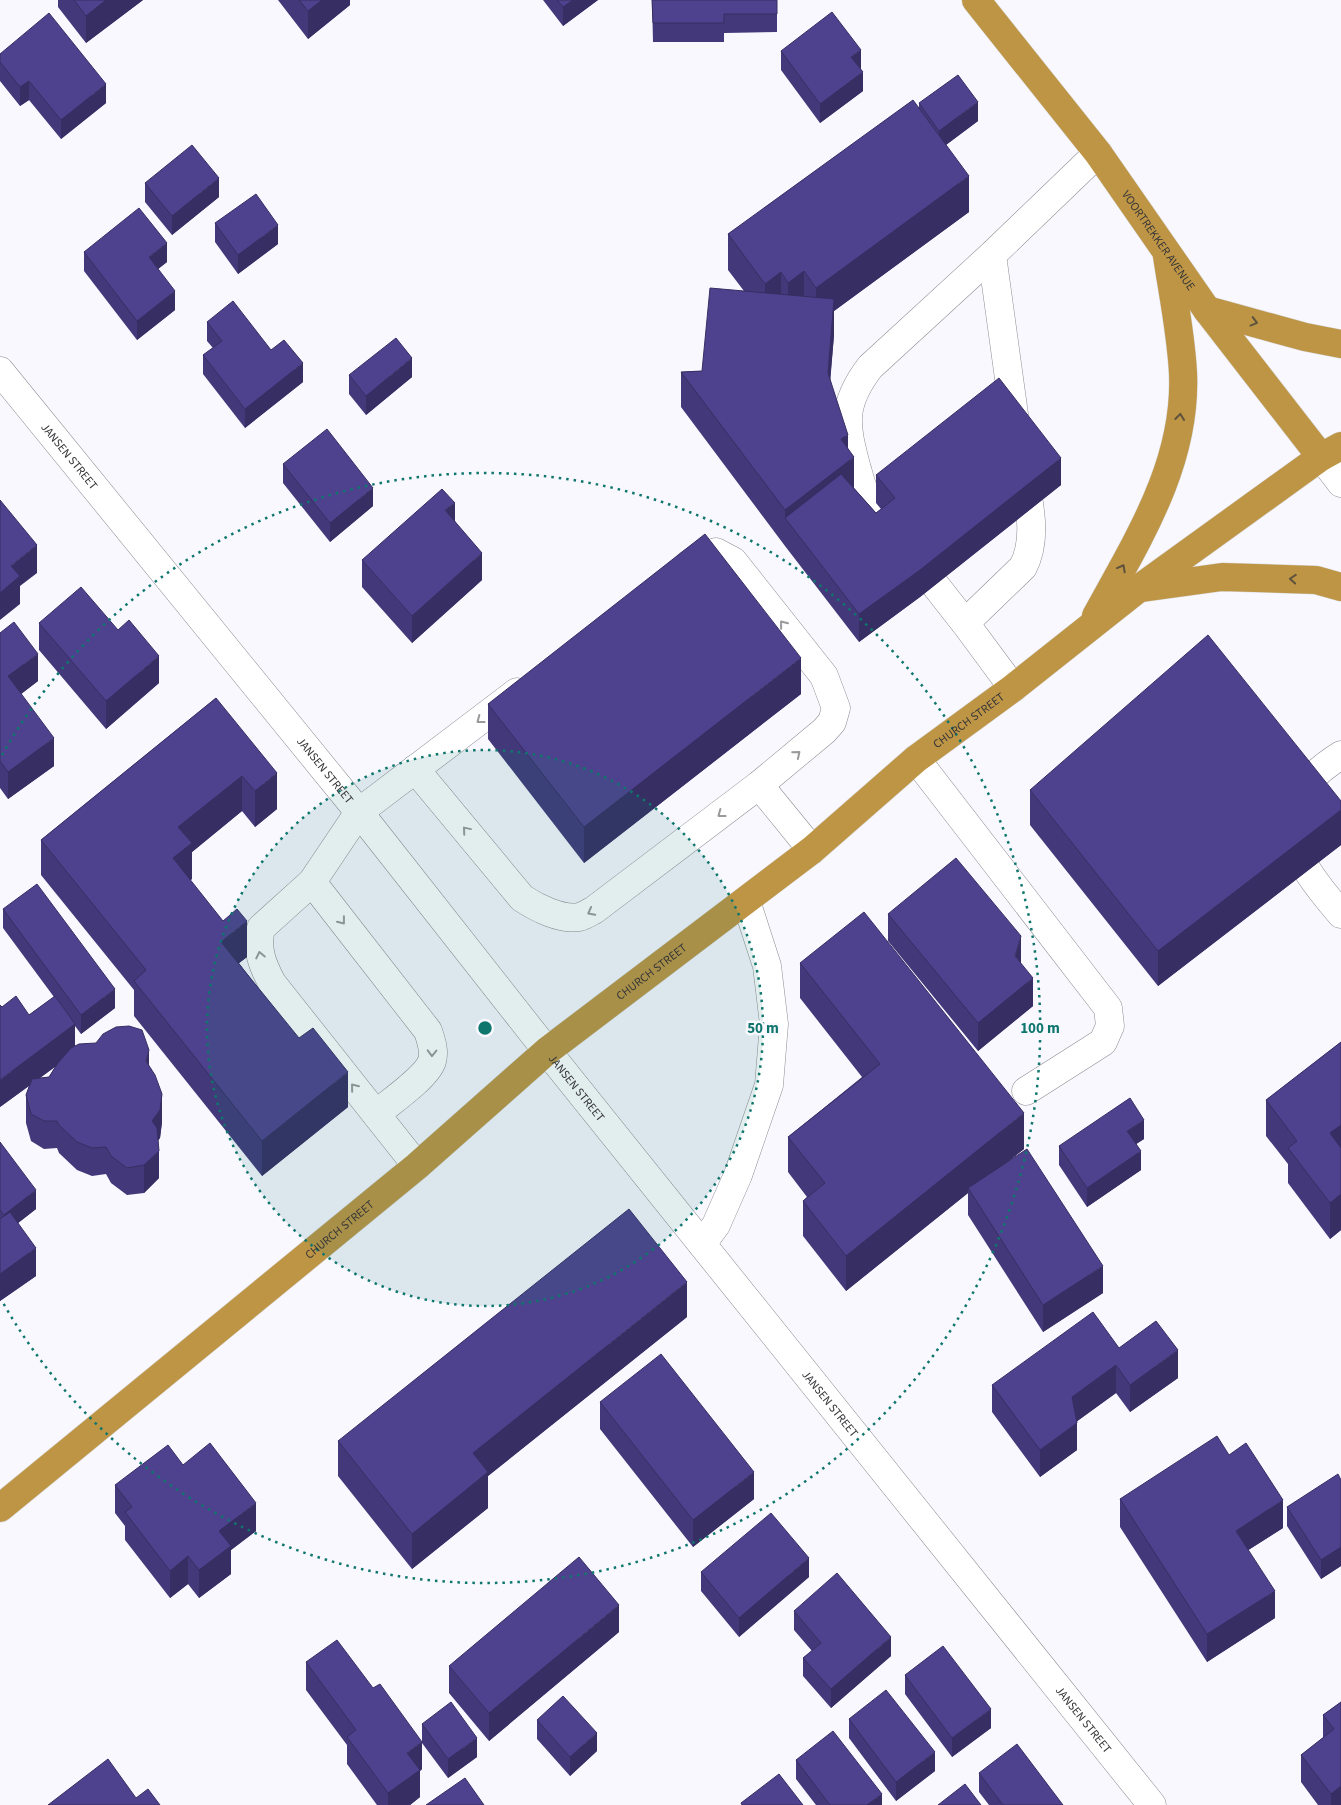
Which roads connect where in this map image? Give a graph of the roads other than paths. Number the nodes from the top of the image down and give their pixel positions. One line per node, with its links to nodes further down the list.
1 (980, 1): 2 (highway, VOORTREKKER AVENUE)
2 (1098, 153): 3 (highway, VOORTREKKER AVENUE); 4 (street)
3 (1165, 247): 5 (highway, VOORTREKKER AVENUE); 18 (highway, one-way to 3)
4 (992, 255): 8 (street); 13 (street)
5 (1207, 310): 6 (highway, one-way to 6); 10 (highway, VOORTREKKER AVENUE)
6 (1341, 344)
7 (0, 371): 25 (street, JANSEN STREET)
8 (1009, 389): 9 (street); 17 (street)
9 (986, 407)
10 (1331, 452): 12 (street, VOORTREKKER AVENUE); 16 (highway, CHURCH STREET)
11 (890, 480): 13 (street)
12 (1341, 483)
13 (867, 498): 17 (street)
14 (669, 578): 24 (street, one-way to 14)
15 (1341, 587): 16 (highway, one-way to 16)
16 (1138, 589): 18 (highway, CHURCH STREET)
17 (965, 622): 20 (street)
18 (1091, 626): 20 (highway, CHURCH STREET)
19 (534, 679): 23 (street, one-way to 23)
20 (1013, 688): 22 (highway, CHURCH STREET)
21 (1341, 755): 29 (street)
22 (916, 759): 26 (highway, CHURCH STREET); 31 (street)
23 (415, 769): 24 (street, one-way to 23); 25 (street)
24 (759, 785): 26 (street)
25 (359, 812): 27 (street); 30 (street, JANSEN STREET)
26 (812, 850): 28 (highway, CHURCH STREET)
27 (312, 882): 32 (street, one-way to 27); 32 (street, one-way to 32)
28 (746, 901): 30 (highway, CHURCH STREET); 34 (street)
29 (1341, 914)
30 (547, 1051): 33 (highway, CHURCH STREET); 34 (street, JANSEN STREET)
31 (1026, 1092)
32 (376, 1114): 33 (street)
33 (417, 1166): 35 (highway, CHURCH STREET)
34 (702, 1244): 36 (street, JANSEN STREET)
35 (0, 1508)
36 (1152, 1805)

